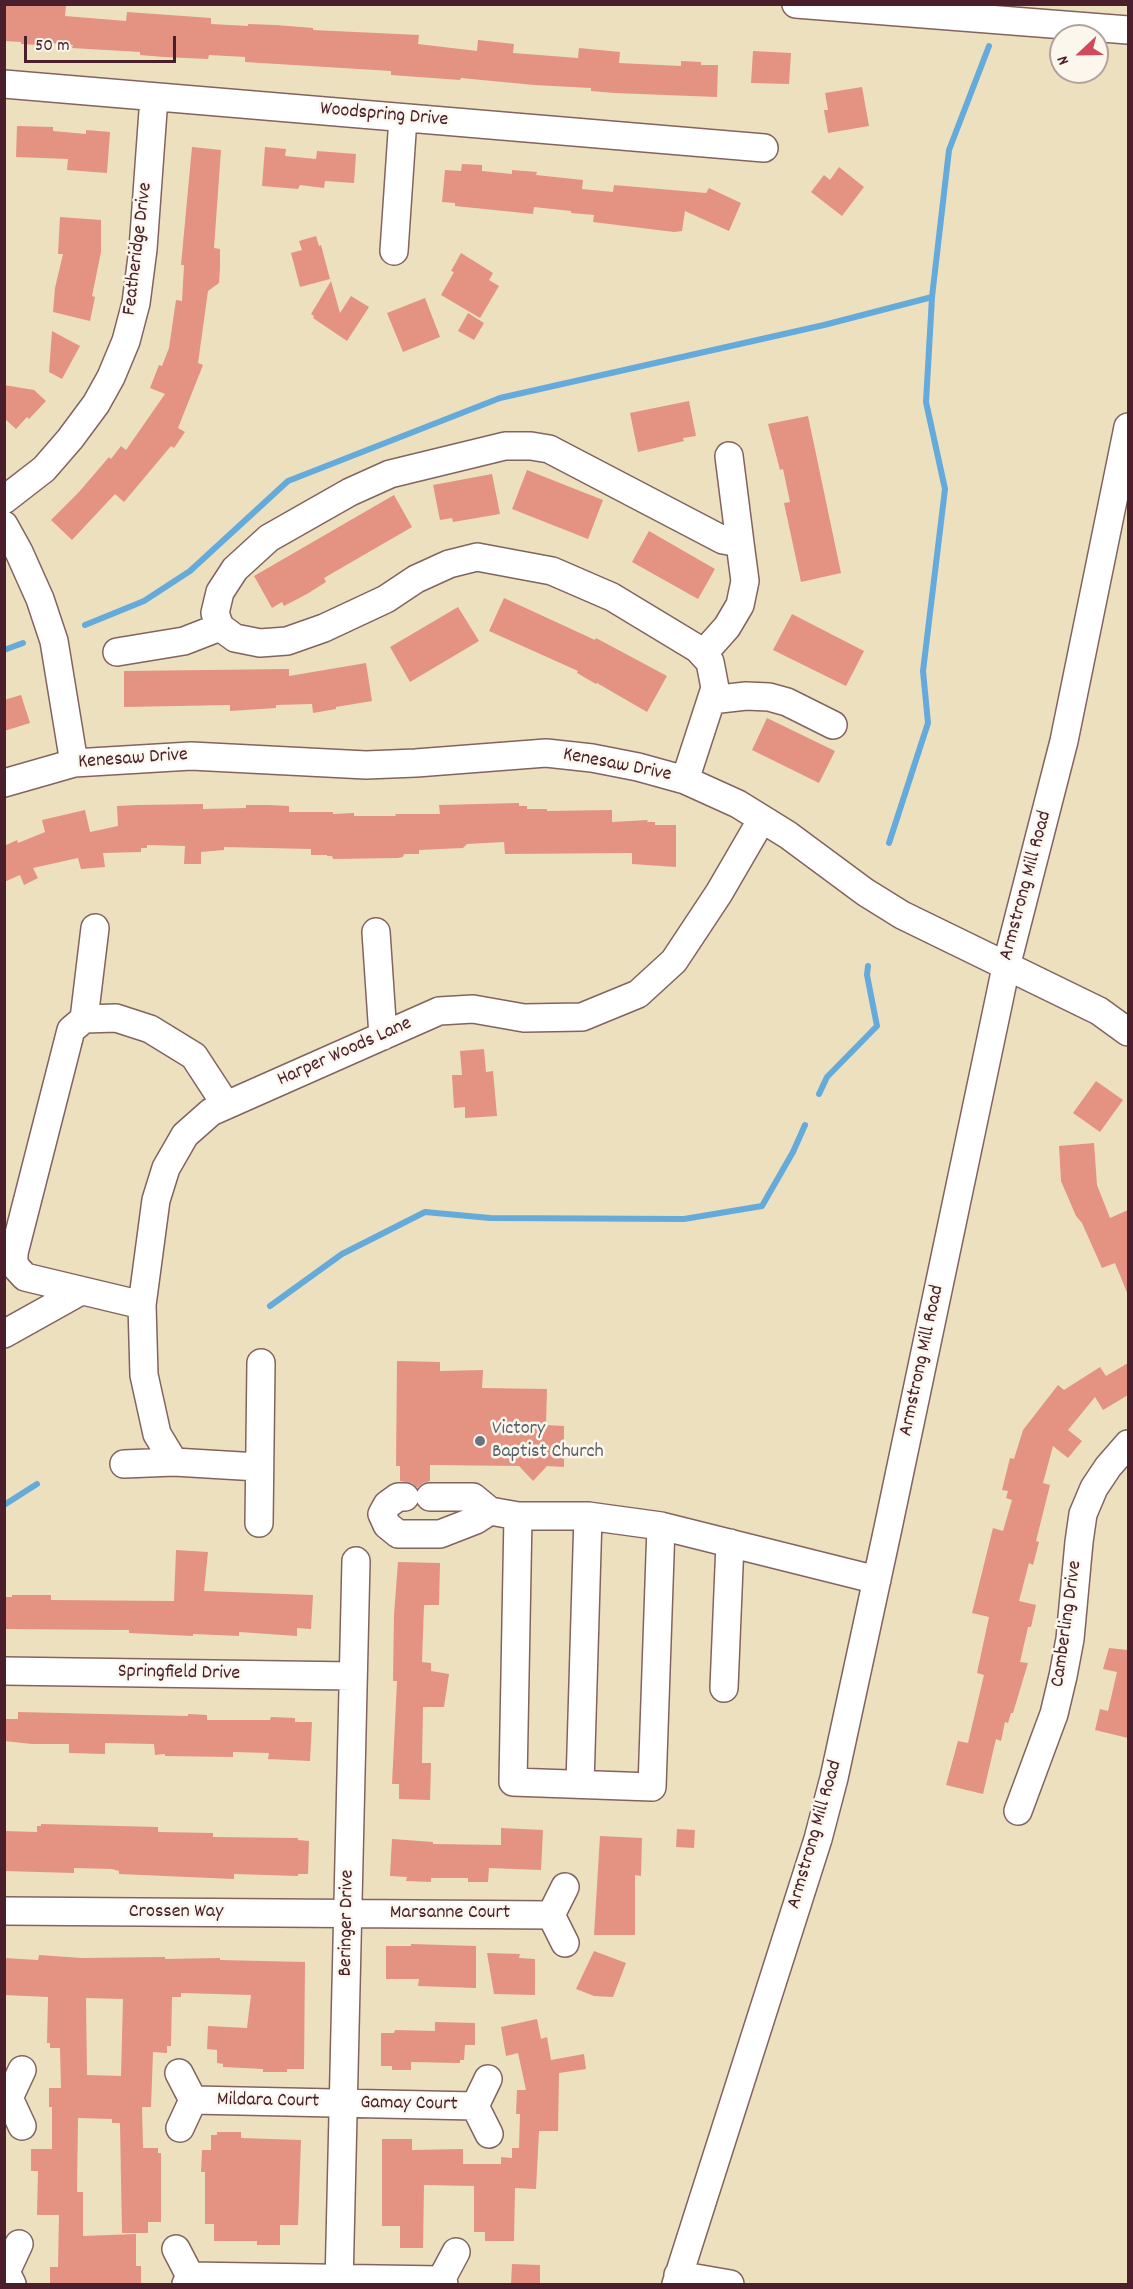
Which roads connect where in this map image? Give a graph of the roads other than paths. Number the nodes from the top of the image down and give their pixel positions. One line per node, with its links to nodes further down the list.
1 (796, 4): 2 (street)
2 (1128, 30)
3 (4, 84): 4 (street, Woodspring Drive)
4 (154, 97): 5 (street, Woodspring Drive); 10 (street, Featheridge Drive)
5 (403, 118): 6 (street, Woodspring Drive); 7 (street)
6 (764, 148)
7 (394, 250)
8 (1128, 427): 24 (street, Armstrong Mill Road)
9 (729, 456): 12 (street)
10 (4, 500)
11 (4, 525): 18 (street)
12 (740, 543): 13 (street); 15 (street)
13 (220, 627): 14 (street); 15 (street)
14 (117, 652)
15 (703, 654): 16 (street)
16 (711, 700): 17 (street); 19 (street)
17 (833, 724)
18 (74, 763): 19 (street, Kenesaw Drive); 20 (street, Kenesaw Drive)
19 (685, 780): 21 (street, Kenesaw Drive)
20 (4, 783)
21 (762, 819): 24 (street, Kenesaw Drive); 29 (street, Harper Woods Lane)
22 (95, 928): 26 (street)
23 (376, 932): 29 (street)
24 (1006, 967): 25 (street, Kenesaw Drive); 46 (street, Armstrong Mill Road)
25 (1099, 1011): 27 (street, Kenesaw Drive); 28 (street, Kenesaw Drive)
26 (84, 1019): 30 (street); 31 (street)
27 (1128, 1019)
28 (1128, 1032)
29 (383, 1036): 30 (street, Harper Woods Lane)
30 (226, 1105): 32 (street, Harper Woods Lane)
31 (81, 1291): 32 (street); 33 (street)
32 (142, 1305): 36 (street, Harper Woods Lane)
33 (4, 1334)
34 (261, 1363): 38 (street)
35 (1128, 1444): 51 (street, Camberling Drive)
36 (174, 1462): 37 (street); 38 (street)
37 (124, 1464)
38 (258, 1467): 42 (street)
39 (490, 1511): 39 (street); 40 (street)
40 (518, 1516): 41 (street); 50 (street)
41 (588, 1516): 43 (street); 50 (street)
42 (259, 1523)
43 (661, 1526): 44 (street); 50 (street)
44 (730, 1543): 46 (street); 49 (street)
45 (356, 1561): 48 (street, Beringer Drive)
46 (877, 1580): 72 (street, Armstrong Mill Road)
47 (4, 1671): 48 (street, Springfield Drive)
48 (353, 1676): 54 (street, Beringer Drive)
49 (724, 1688)
50 (580, 1784)
51 (1018, 1811)
52 (565, 1887): 55 (street)
53 (4, 1911): 54 (street, Crossen Way)
54 (348, 1914): 55 (street, Marsanne Court); 62 (street, Beringer Drive)
55 (551, 1915): 56 (street)
56 (565, 1942)
57 (22, 2070): 60 (street)
58 (179, 2073): 61 (street)
59 (488, 2079): 63 (street)
60 (7, 2098): 64 (street)
61 (193, 2100): 62 (street, Mildara Court); 65 (street)
62 (343, 2103): 63 (street, Gamay Court); 73 (street, Beringer Drive)
63 (475, 2106): 66 (street)
64 (22, 2126)
65 (180, 2128)
66 (489, 2134)
67 (19, 2244): 70 (street)
68 (176, 2248): 71 (street)
69 (456, 2252): 74 (street)
70 (8, 2276)
71 (188, 2280): 73 (street)
72 (677, 2280): 75 (street)
73 (339, 2281): 74 (street)
74 (442, 2282)
75 (730, 2284)

